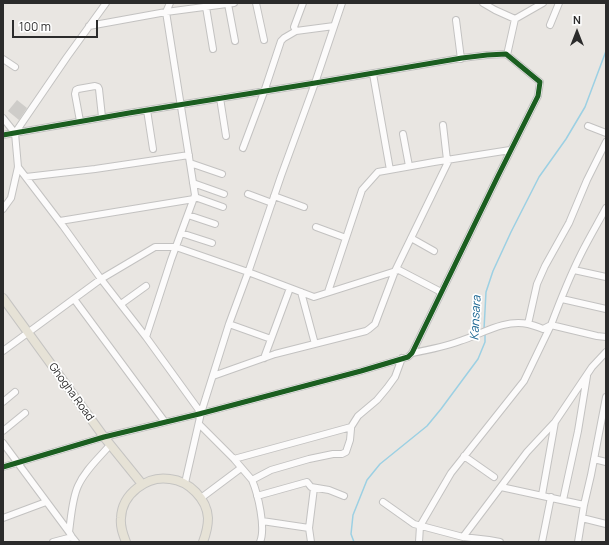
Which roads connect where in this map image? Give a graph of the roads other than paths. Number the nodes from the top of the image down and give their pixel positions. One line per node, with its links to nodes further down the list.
1 (106, 3): 15 (street)
2 (170, 3): 11 (street)
3 (231, 3): 10 (street); 19 (street)
4 (256, 3): 18 (street)
5 (303, 3): 17 (street)
6 (342, 3): 16 (street)
7 (483, 3): 12 (street)
8 (543, 3): 12 (street)
9 (559, 3): 14 (street)
10 (206, 7): 11 (street); 20 (street)
11 (166, 12): 15 (street); 29 (street)
12 (515, 19): 21 (street)
13 (456, 20): 23 (street)
14 (550, 25)
15 (90, 26): 36 (street)
16 (334, 26): 17 (street); 26 (street)
17 (296, 31): 27 (street)
18 (264, 40)
19 (235, 41)
20 (213, 49)
21 (507, 55): 23 (street); 44 (street)
22 (3, 59): 24 (street)
23 (460, 59): 25 (street)
24 (15, 67)
25 (373, 74): 26 (street); 50 (street)
26 (315, 84): 27 (street); 56 (street)
27 (264, 92): 28 (street); 42 (street)
28 (220, 98): 29 (street); 40 (street)
29 (181, 104): 30 (street); 45 (street)
30 (147, 110): 31 (street); 43 (street)
31 (102, 117): 33 (street); 33 (street)
32 (3, 118): 36 (street)
33 (80, 121): 36 (street)
34 (443, 125): 46 (street)
35 (588, 126): 37 (street)
36 (15, 133): 39 (street); 49 (street)
37 (606, 133)
38 (403, 134): 48 (street)
39 (3, 135)
40 (226, 136)
41 (606, 142): 89 (street)
42 (242, 148)
43 (153, 149)
44 (510, 150): 46 (street); 82 (street)
45 (189, 155): 47 (street); 52 (street)
46 (448, 160): 48 (street); 69 (street)
47 (190, 163): 51 (street); 53 (street)
48 (409, 166): 50 (street)
49 (18, 167): 52 (street); 62 (street)
50 (390, 170): 68 (street)
51 (222, 174)
52 (26, 177): 64 (street)
53 (193, 183): 54 (street); 57 (street)
54 (224, 194)
55 (248, 194): 58 (street)
56 (274, 196): 58 (street); 60 (street)
57 (194, 198): 59 (street); 63 (street); 64 (street)
58 (272, 202): 75 (street)
59 (224, 207)
60 (304, 207)
61 (606, 208): 73 (street)
62 (3, 209)
63 (188, 215): 65 (street); 67 (street)
64 (60, 221): 77 (street)
65 (215, 224)
66 (316, 227): 68 (street)
67 (181, 233): 70 (street); 71 (street)
68 (346, 238): 81 (street)
69 (411, 238): 72 (street); 74 (street)
70 (212, 243)
71 (176, 247): 75 (street); 77 (street); 92 (street)
72 (434, 251)
73 (574, 270): 76 (street); 85 (street)
74 (395, 271): 81 (street); 82 (street); 95 (street)
75 (248, 272): 79 (street); 88 (street)
76 (606, 277)
77 (101, 279): 84 (street); 86 (street)
78 (146, 286): 86 (street)
79 (290, 288): 80 (street); 94 (street)
80 (301, 292): 81 (street); 95 (street)
81 (328, 292)
82 (441, 292): 98 (street)
83 (3, 298): 91 (main road, Ghogha Road)
84 (74, 299): 91 (street); 108 (street)
85 (562, 299): 87 (street); 90 (street)
86 (121, 304): 92 (street)
87 (606, 309)
88 (229, 324): 94 (street); 102 (street)
89 (528, 324): 90 (street); 98 (street)
90 (551, 325): 93 (street); 119 (street)
91 (28, 333): 96 (street); 114 (main road, Ghogha Road)
92 (146, 337): 107 (street)
93 (606, 337)
94 (271, 339): 99 (street)
95 (315, 344): 99 (street)
96 (3, 351)
97 (606, 352): 101 (street)
98 (412, 353): 100 (street)
99 (264, 358): 102 (street)
100 (402, 358): 107 (street); 112 (street)
101 (588, 374): 109 (street); 137 (street)
102 (213, 376): 107 (street)
103 (15, 392): 105 (street)
104 (606, 401): 111 (street)
105 (3, 402)
106 (25, 413): 113 (street)
107 (201, 413): 108 (street); 110 (street)
108 (165, 422): 114 (street)
109 (555, 422): 130 (street); 132 (street)
110 (199, 424): 120 (street); 128 (street)
111 (604, 424): 115 (street)
112 (352, 427): 120 (street); 127 (street)
113 (3, 431)
114 (104, 437): 118 (main road, Ghogha Road); 123 (street)
115 (598, 438): 116 (street); 121 (street)
116 (606, 439)
117 (3, 443): 123 (street)
118 (110, 445): 129 (main road, Ghogha Road); 147 (street)
119 (464, 456): 126 (street); 145 (street)
120 (234, 459): 125 (street)
121 (594, 459): 122 (street); 140 (street)
122 (606, 462)
123 (17, 463): 124 (street); 138 (street)
124 (3, 467)
125 (241, 468): 127 (street); 136 (street)
126 (494, 477)
127 (252, 480): 133 (street)
128 (185, 483): 129 (main road); 136 (main road)
129 (142, 484): 150 (main road)
130 (501, 487): 132 (street); 148 (street)
131 (314, 488): 133 (street); 134 (street); 146 (street)
132 (542, 495): 135 (street)
133 (257, 496): 143 (street)
134 (344, 496)
135 (551, 497): 137 (street); 156 (street)
136 (201, 498): 151 (main road)
137 (563, 500): 140 (street)
138 (46, 502): 141 (street); 147 (street)
139 (383, 502): 145 (street)
140 (584, 505): 142 (street)
141 (3, 518)
142 (582, 518): 144 (street); 157 (street)
143 (262, 521): 146 (street); 152 (street)
144 (606, 524)
145 (420, 526): 148 (street); 154 (street)
146 (309, 528): 153 (street)
147 (72, 537): 149 (street)
148 (465, 539): 155 (street)
149 (53, 542)
150 (126, 542)
151 (203, 542)
152 (260, 542)
153 (311, 542)
154 (419, 542)
155 (500, 542)
156 (542, 542)
157 (578, 542)

